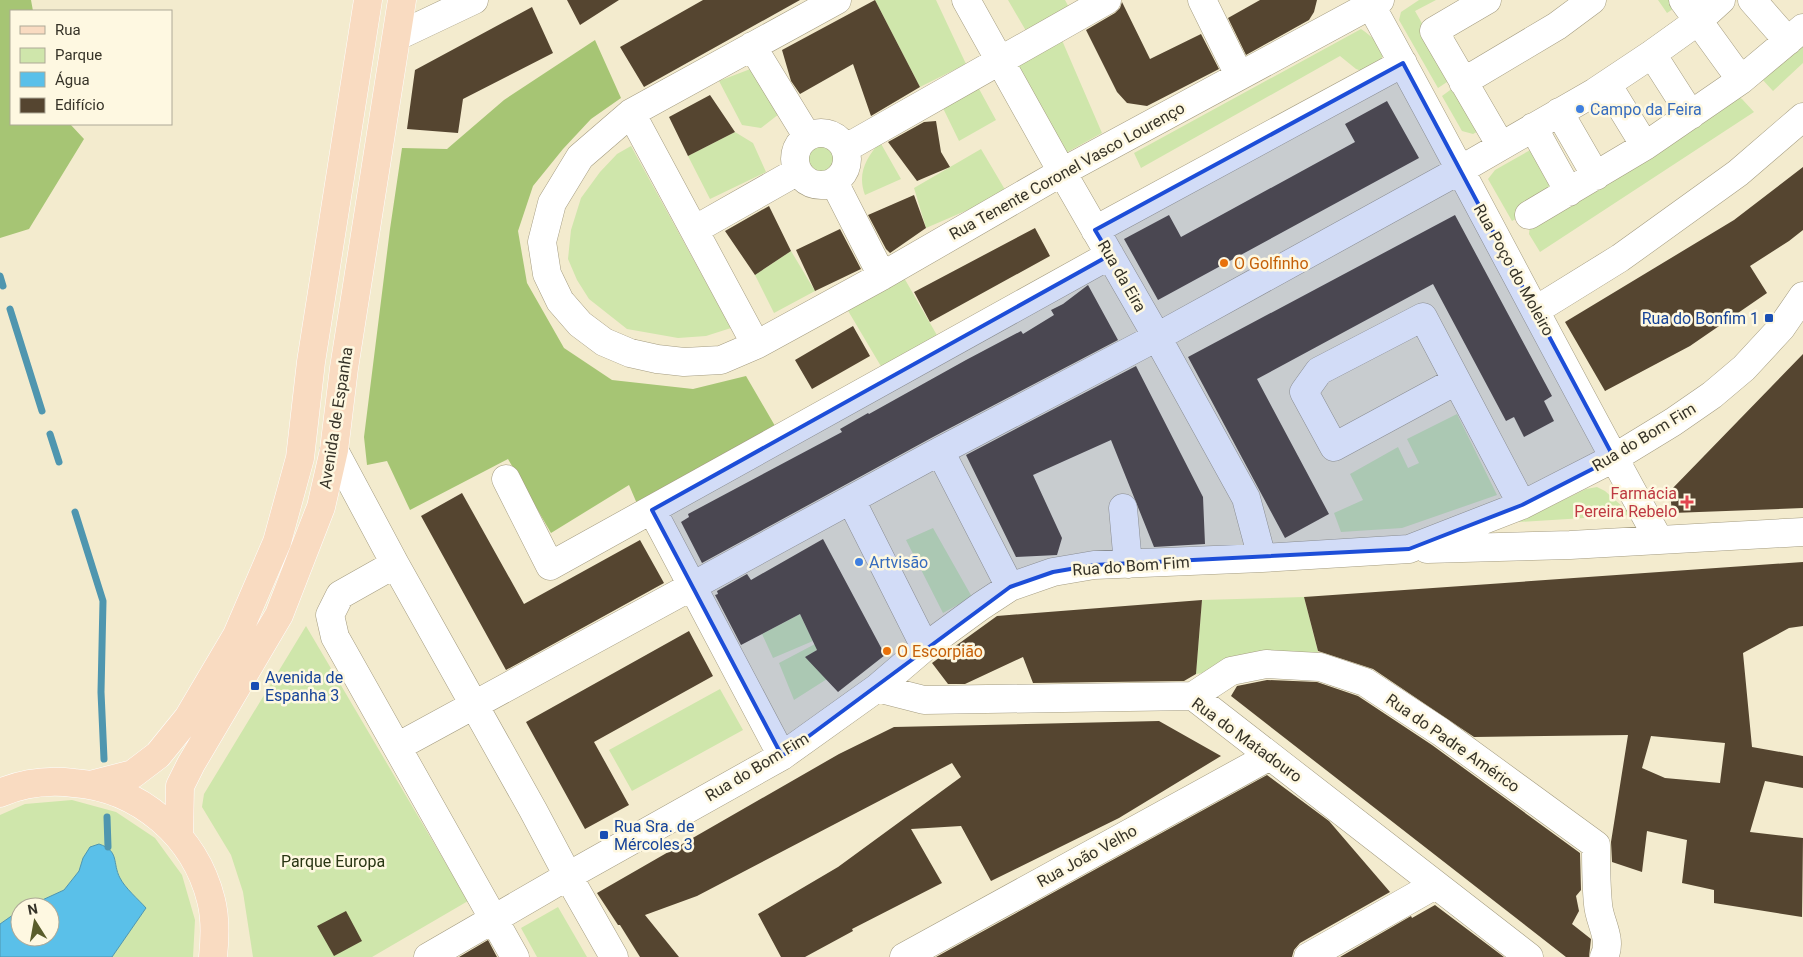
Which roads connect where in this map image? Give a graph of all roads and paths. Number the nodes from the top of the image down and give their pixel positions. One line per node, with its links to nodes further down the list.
1 (368, 0): 72 (main road, Avenida de Espanha)
2 (402, 0): 15 (main road, Avenida de Espanha)
3 (474, 0): 15 (street)
4 (837, 0): 16 (street, Rua Tenente Coronel Vasco Lourenço)
5 (966, 0): 18 (street, Rua da Eira)
6 (1107, 0): 18 (street)
7 (1202, 0): 20 (street)
8 (1487, 0): 22 (street)
9 (1592, 0): 22 (street)
10 (1721, 0): 13 (street)
11 (1752, 0): 14 (street)
12 (1373, 2): 19 (street, Rua Poço do Moleiro); 20 (street, Rua Tenente Coronel Vasco Lourenço)
13 (1690, 10): 17 (street); 21 (street)
14 (1795, 34): 21 (street)
15 (398, 36): 49 (main road, Avenida de Espanha)
16 (752, 46): 25 (street, Rua Tenente Coronel Vasco Lourenço); 29 (street)
17 (1652, 54): 23 (street); 26 (street)
18 (1000, 62): 32 (street); 35 (street, Rua da Eira)
19 (1403, 63): 33 (street, Rua Poço do Moleiro); 41 (street)
20 (1239, 75): 35 (street, Rua Tenente Coronel Vasco Lourenço)
21 (1741, 80): 26 (street)
22 (1464, 82): 30 (street)
23 (1606, 84): 24 (street); 31 (street)
24 (1559, 112): 28 (street); 36 (street)
25 (631, 113): 40 (street); 47 (street, Rua Tenente Coronel Vasco Lourenço)
26 (1691, 115): 31 (street)
27 (1803, 116): 45 (street)
28 (1533, 127): 30 (street); 38 (street)
29 (807, 136): 32 (street); 34 (street)
30 (1501, 146): 33 (street)
31 (1645, 146): 36 (street)
32 (846, 148): 37 (street)
33 (1460, 170): 45 (street, Rua Poço do Moleiro); 46 (street)
34 (798, 171): 37 (street); 40 (street)
35 (1062, 172): 41 (street, Rua da Eira); 43 (street, Rua Tenente Coronel Vasco Lourenço)
36 (1596, 176): 38 (street)
37 (834, 182): 43 (street)
38 (1569, 192): 39 (street)
39 (1529, 215)
40 (694, 230): 47 (street)
41 (1095, 230): 42 (street, Rua da Eira)
42 (1110, 255): 46 (street, Rua da Eira); 56 (street)
43 (882, 276): 47 (street, Rua Tenente Coronel Vasco Lourenço)
44 (1803, 296): 51 (street, Rua do Bom Fim)
45 (1536, 310): 51 (street, Rua Poço do Moleiro)
46 (1157, 337): 50 (street); 60 (street, Rua da Eira)
47 (756, 345)
48 (1456, 381): 48 (street); 54 (street)
49 (334, 450): 61 (street); 74 (main road, Avenida de Espanha)
50 (940, 451): 53 (street); 64 (street)
51 (1614, 458): 54 (street, Rua do Bom Fim); 58 (street, Rua Poço do Moleiro)
52 (506, 479): 56 (street)
53 (851, 500): 63 (street); 65 (street)
54 (1522, 505): 59 (street, Rua do Bom Fim)
55 (1124, 508): 62 (street)
56 (652, 510): 63 (street)
57 (1803, 532): 58 (street)
58 (1659, 540): 59 (street)
59 (1409, 550): 60 (street, Rua do Bom Fim)
60 (1262, 558): 62 (street, Rua do Bom Fim)
61 (395, 564): 68 (street); 69 (street)
62 (1128, 564): 64 (street, Rua do Bom Fim)
63 (692, 585): 68 (street); 70 (street)
64 (1010, 587): 65 (street, Rua do Bom Fim)
65 (924, 647): 66 (street, Rua do Bom Fim)
66 (877, 688): 67 (street, Rua do Matadouro); 70 (street, Rua do Bom Fim)
67 (1193, 696): 71 (street, Rua do Matadouro); 85 (street, Rua do Padre Américo)
68 (474, 704): 69 (street); 75 (street)
69 (397, 747): 77 (street)
70 (782, 756): 75 (street, Rua do Bom Fim)
71 (1270, 756): 76 (street, Rua do Matadouro); 82 (street, Rua João Velho)
72 (94, 784): 73 (main road); 74 (main road)
73 (4, 787)
74 (179, 836): 78 (main road)
75 (568, 876): 77 (street, Rua do Bom Fim); 81 (street)
76 (1435, 885): 83 (street); 84 (street, Rua do Matadouro)
77 (493, 919): 79 (street, Rua do Bom Fim); 80 (street)
78 (214, 957)
79 (428, 957)
80 (515, 957)
81 (614, 957)
82 (904, 957)
83 (1308, 957)
84 (1529, 957)
85 (1604, 957)

